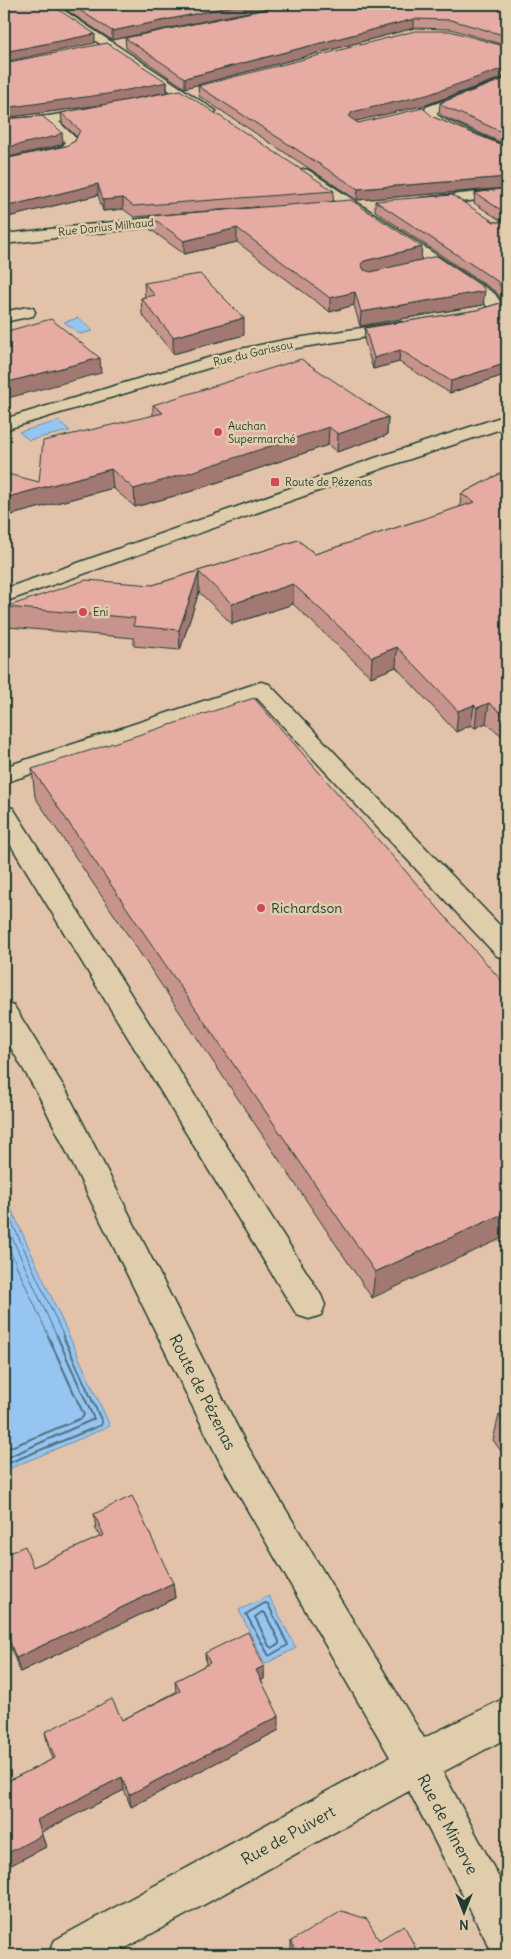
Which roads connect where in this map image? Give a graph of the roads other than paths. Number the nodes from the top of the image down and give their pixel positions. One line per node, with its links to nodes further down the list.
1 (73, 4): 2 (street)
2 (50, 6): 4 (street)
3 (128, 42): 4 (street)
4 (109, 46): 5 (street); 8 (street)
5 (90, 50)
6 (507, 82): 11 (street)
7 (203, 89): 8 (street)
8 (184, 94): 9 (street); 14 (street)
9 (166, 98)
10 (111, 110): 13 (street)
11 (431, 110): 12 (street); 16 (street)
12 (415, 114)
13 (48, 120): 15 (street); 17 (street)
14 (225, 121)
15 (4, 124)
16 (507, 152)
17 (4, 164)
18 (290, 164): 23 (street)
19 (507, 193): 20 (street)
20 (455, 199): 21 (street); 25 (street)
21 (403, 204)
22 (376, 206): 23 (street)
23 (354, 207): 24 (street); 28 (street)
24 (330, 209)
25 (470, 209)
26 (205, 218): 27 (street, Rue Darius Milhaud)
27 (4, 239)
28 (439, 263): 29 (street); 30 (street)
29 (422, 267)
30 (495, 309)
31 (27, 312): 32 (street)
32 (4, 317)
33 (418, 324): 35 (street, Rue du Garissou)
34 (507, 421): 36 (street)
35 (4, 425)
36 (4, 596)
37 (4, 775): 39 (street)
38 (4, 814): 41 (street)
39 (507, 949)
40 (4, 1013): 43 (street, Route de Pézenas)
41 (309, 1304)
42 (507, 1717): 43 (street, Rue de Puivert)
43 (417, 1764): 44 (street, Rue de Minerve); 45 (street, Rue de Puivert)
44 (507, 1936)
45 (70, 1955)

